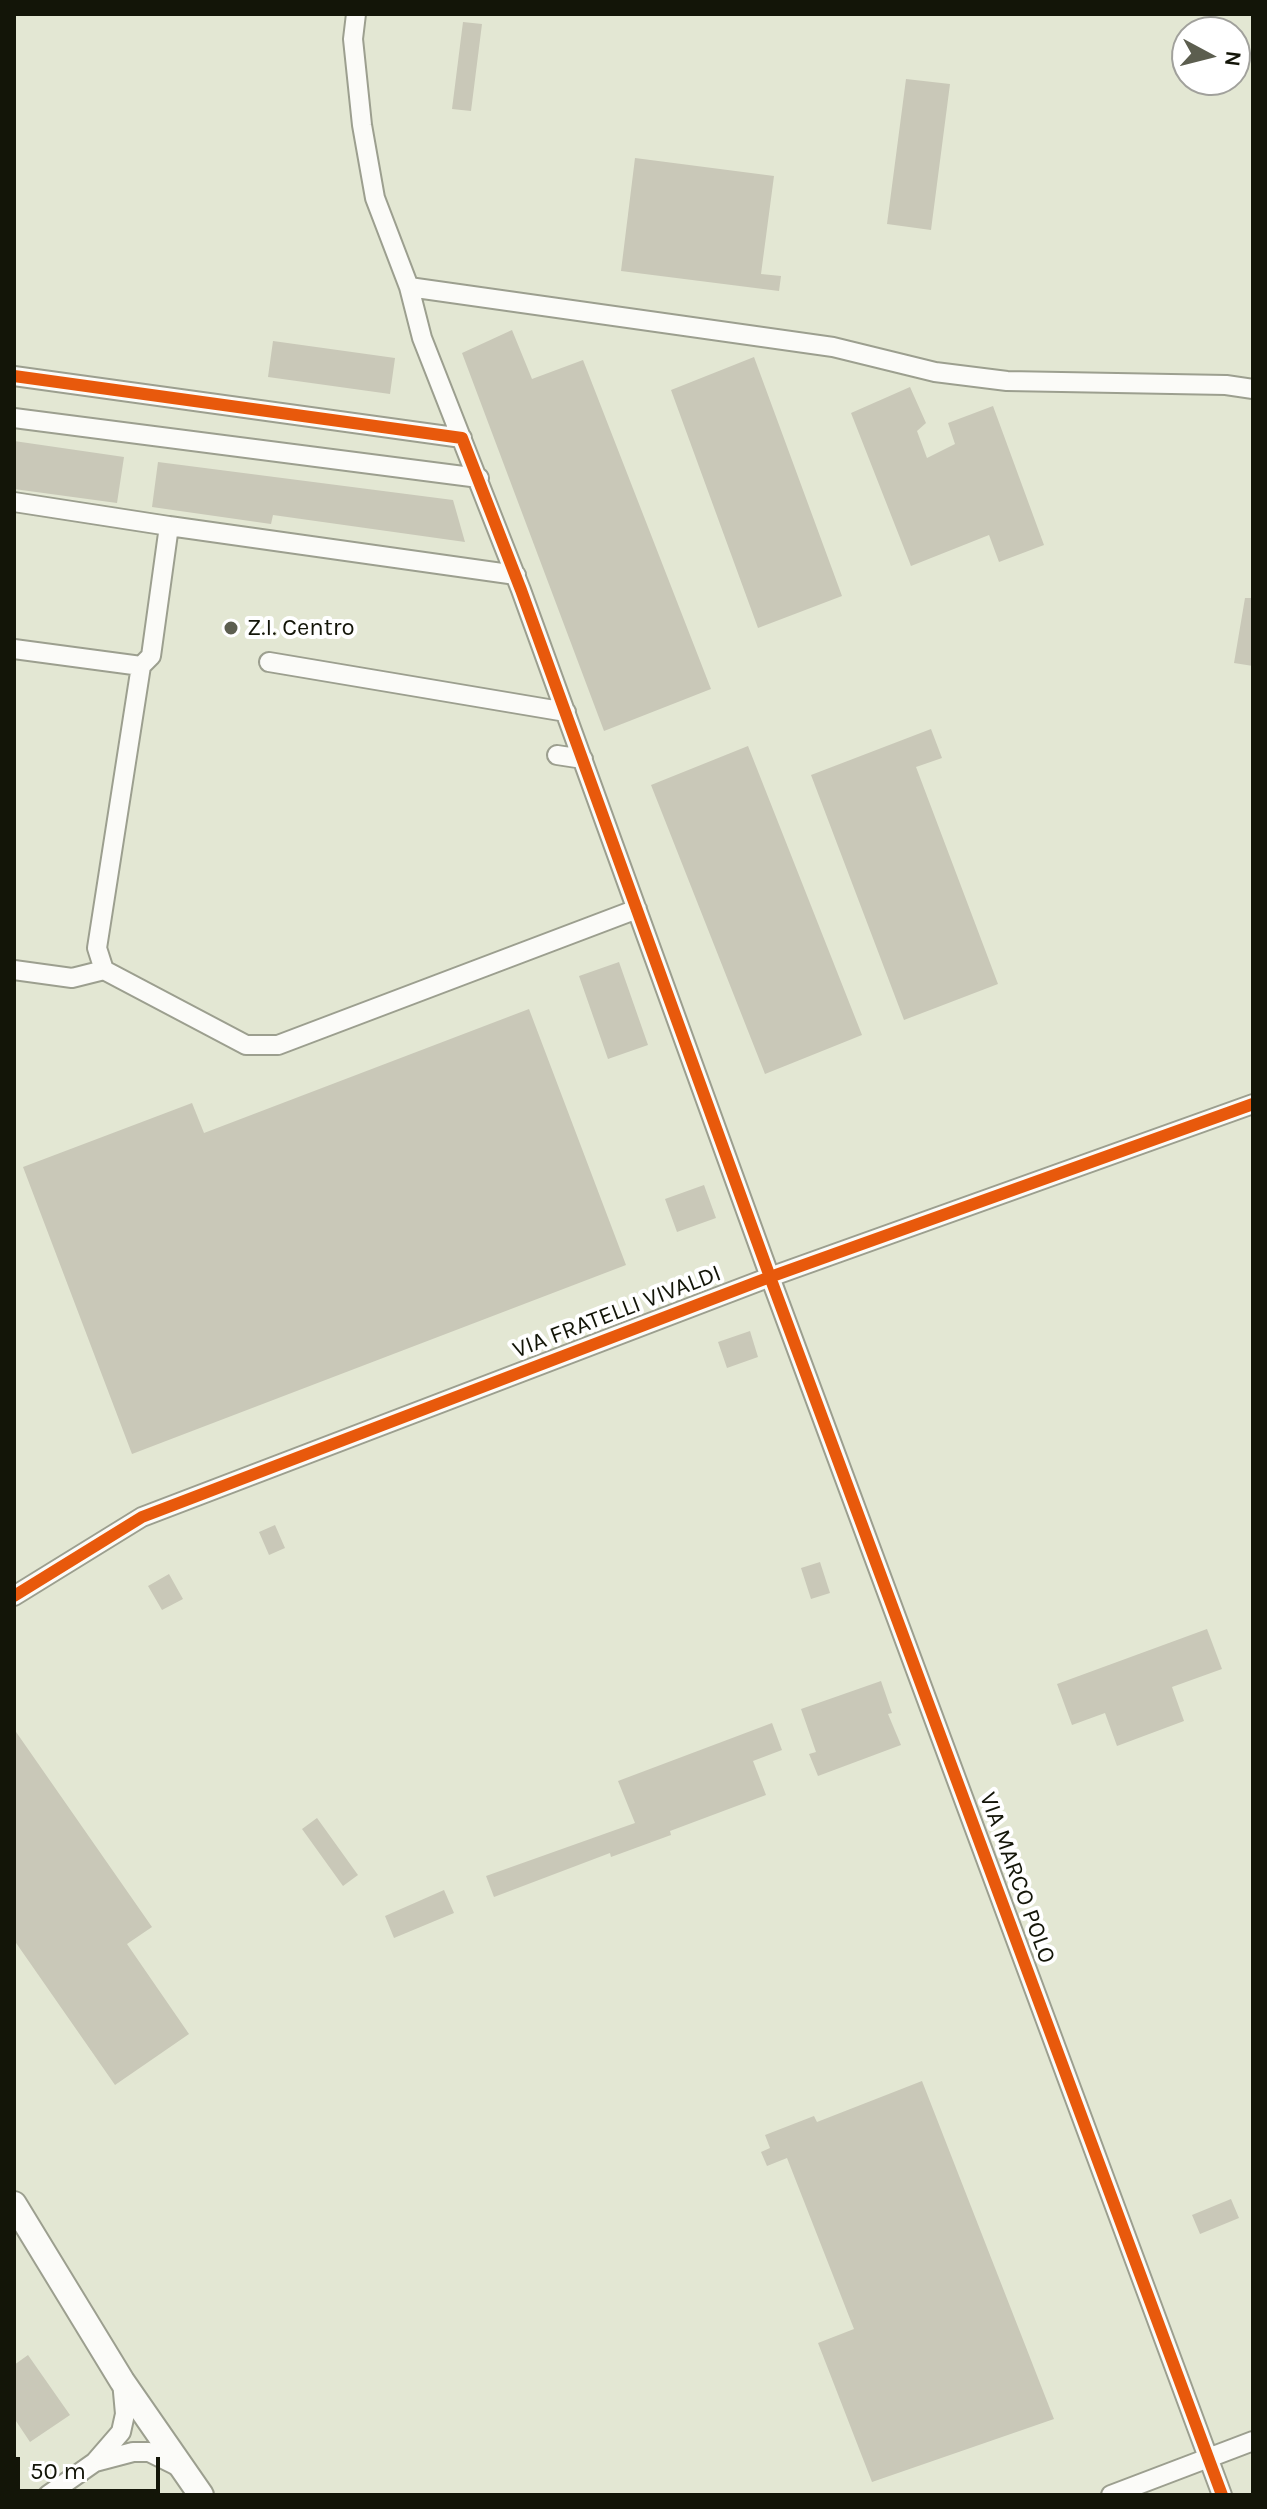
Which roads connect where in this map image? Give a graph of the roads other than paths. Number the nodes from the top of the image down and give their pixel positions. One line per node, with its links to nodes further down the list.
1 (356, 14): 2 (street, VIA MARCO POLO)
2 (409, 287): 4 (street); 6 (street, VIA MARCO POLO)
3 (14, 376): 6 (street)
4 (1253, 389)
5 (14, 418): 7 (street)
6 (462, 438): 7 (street, VIA MARCO POLO)
7 (479, 478): 10 (street, VIA MARCO POLO)
8 (14, 502): 9 (street)
9 (169, 526): 10 (street); 13 (street)
10 (516, 575): 14 (street, VIA MARCO POLO)
11 (14, 649): 13 (street)
12 (269, 662): 14 (street)
13 (141, 666): 19 (street)
14 (566, 712): 16 (street, VIA MARCO POLO)
15 (557, 755): 16 (street)
16 (583, 759): 17 (street, VIA MARCO POLO)
17 (637, 909): 19 (street); 21 (street, VIA MARCO POLO)
18 (14, 970): 19 (street)
19 (104, 970)
20 (1253, 1104): 21 (street, VIA FRATELLI VIVALDI)
21 (770, 1277): 22 (street, VIA FRATELLI VIVALDI); 26 (street, VIA MARCO POLO)
22 (14, 1596)
23 (14, 2204): 24 (main road)
24 (122, 2381): 27 (street); 28 (main road)
25 (1253, 2441): 26 (street)
26 (1209, 2458): 31 (street); 32 (street, VIA MARCO POLO)
27 (95, 2462): 28 (street); 29 (street)
28 (181, 2468): 30 (main road)
29 (48, 2495)
30 (201, 2495)
31 (1111, 2495)
32 (1222, 2495)

